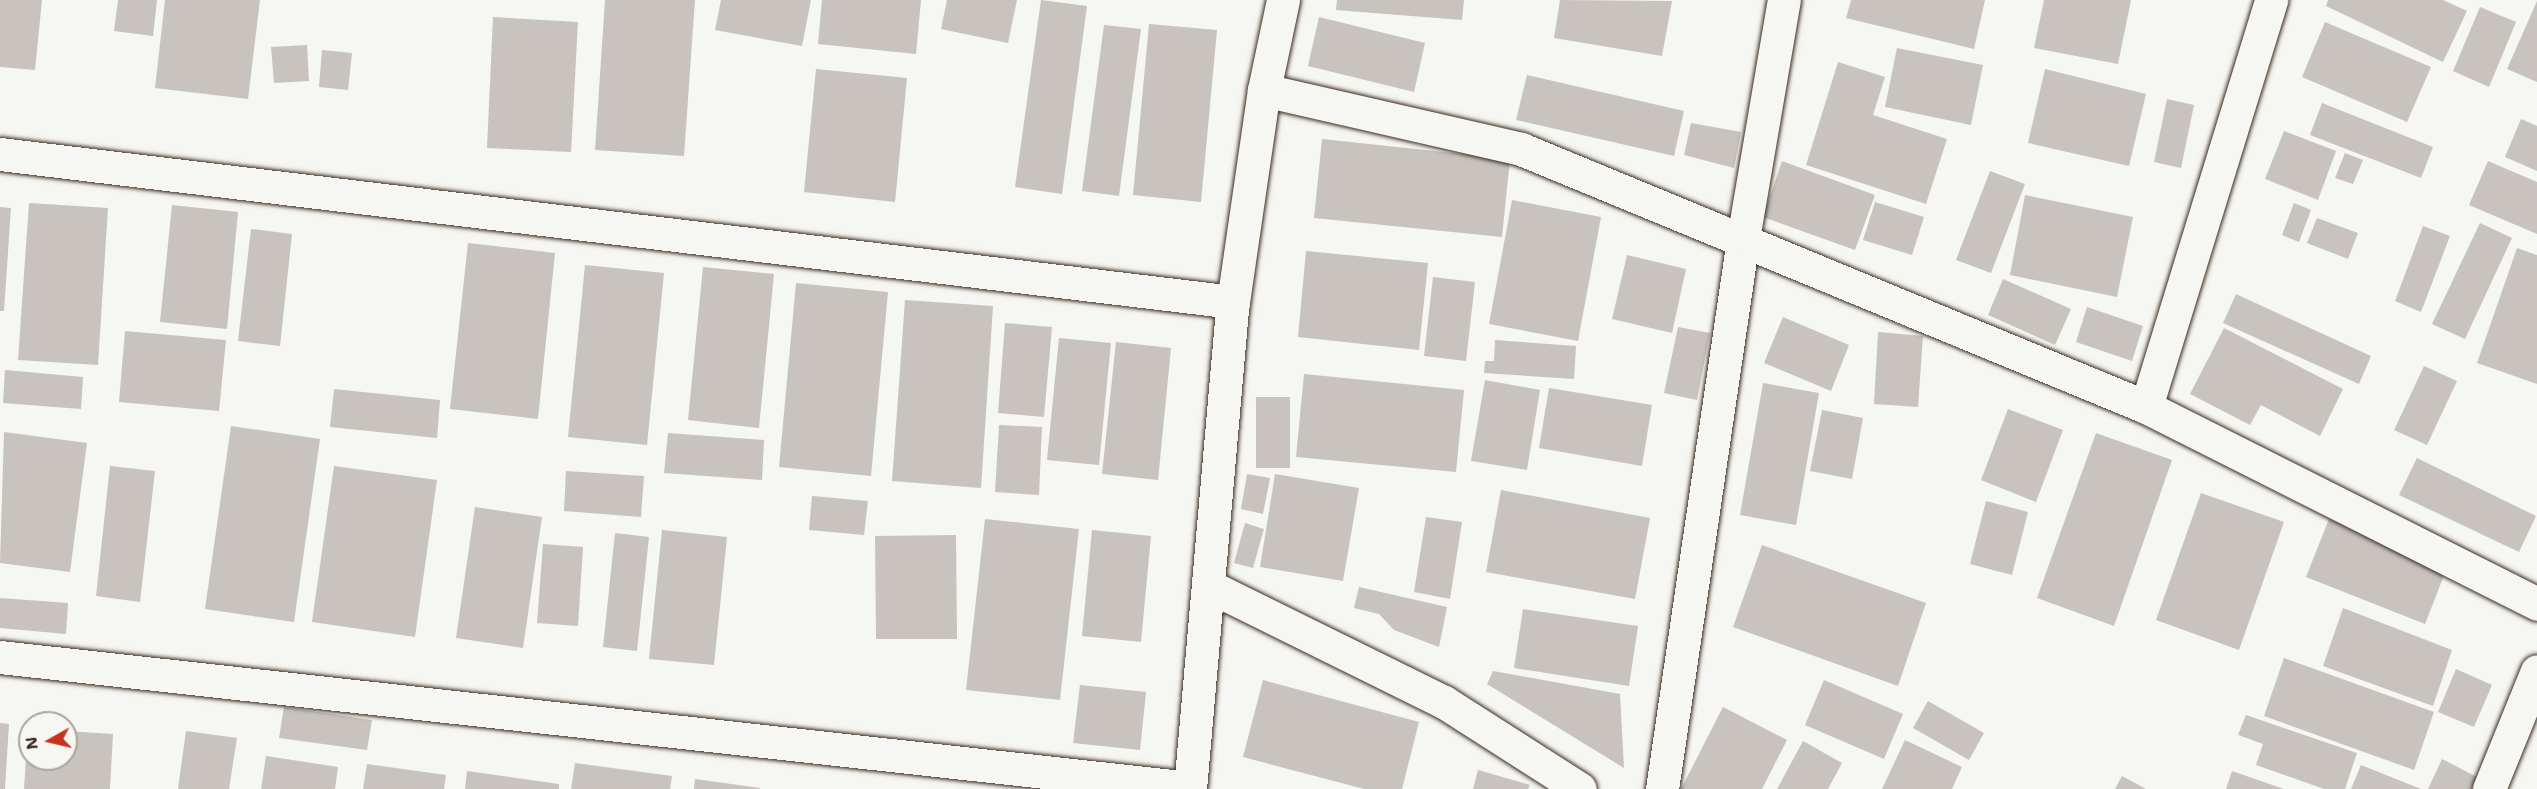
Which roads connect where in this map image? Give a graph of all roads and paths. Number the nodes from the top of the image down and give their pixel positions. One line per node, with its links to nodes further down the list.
1 (1283, 0): 4 (street)
2 (1784, 0): 6 (street)
3 (2271, 0): 8 (street)
4 (1264, 90): 6 (street); 7 (street)
5 (0, 154): 7 (street)
6 (1743, 239): 8 (street); 15 (street)
7 (1233, 302): 9 (street)
8 (2146, 407): 10 (street)
9 (1209, 586): 13 (street); 14 (street)
10 (2537, 604)
11 (0, 657): 13 (street)
12 (2537, 671): 16 (street)
13 (1190, 789)
14 (1580, 789)
15 (1662, 789)
16 (2489, 789)

